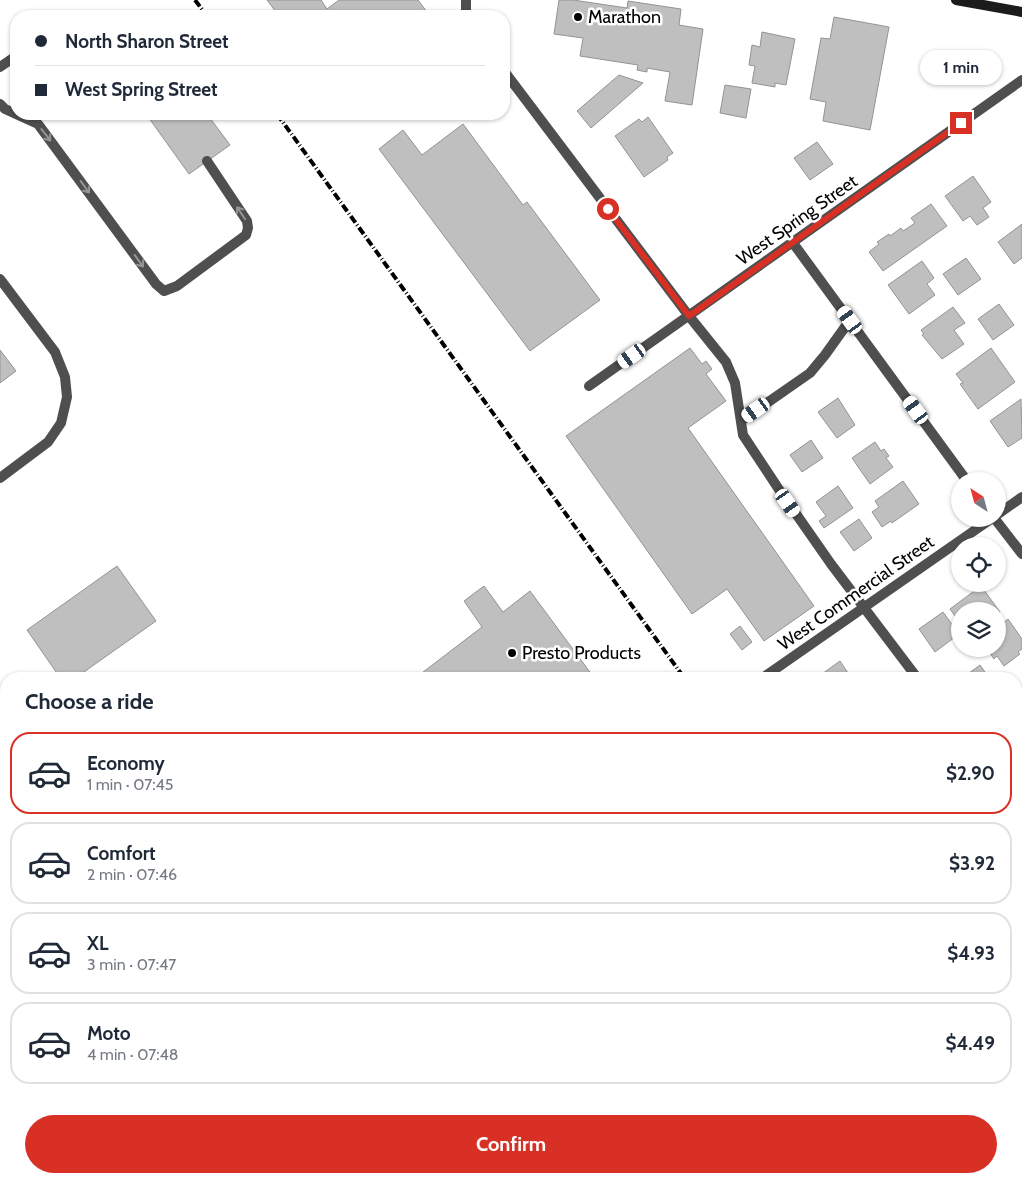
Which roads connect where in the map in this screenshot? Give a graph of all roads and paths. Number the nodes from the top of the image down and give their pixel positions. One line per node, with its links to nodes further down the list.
1 (956, 0): 2 (main road)
2 (1022, 12)
3 (510, 79): 11 (street)
4 (1022, 80): 9 (street, West Spring Street)
5 (0, 104): 6 (street, one-way to 6)
6 (10, 111)
7 (29, 120): 8 (street, one-way to 8)
8 (207, 161)
9 (793, 243): 11 (street, West Spring Street); 12 (street)
10 (0, 279): 16 (street)
11 (689, 316): 13 (street, West Spring Street); 14 (street)
12 (850, 320): 14 (street); 15 (street)
13 (589, 386)
14 (741, 422): 22 (street)
15 (960, 472)
16 (0, 478)
17 (1022, 497): 18 (street)
18 (1006, 508)
19 (978, 528): 22 (street, West Commercial Street)
20 (1002, 528): 21 (street)
21 (1022, 554)
22 (864, 608): 23 (street, West Commercial Street); 24 (street)
23 (771, 672)
24 (913, 672)

